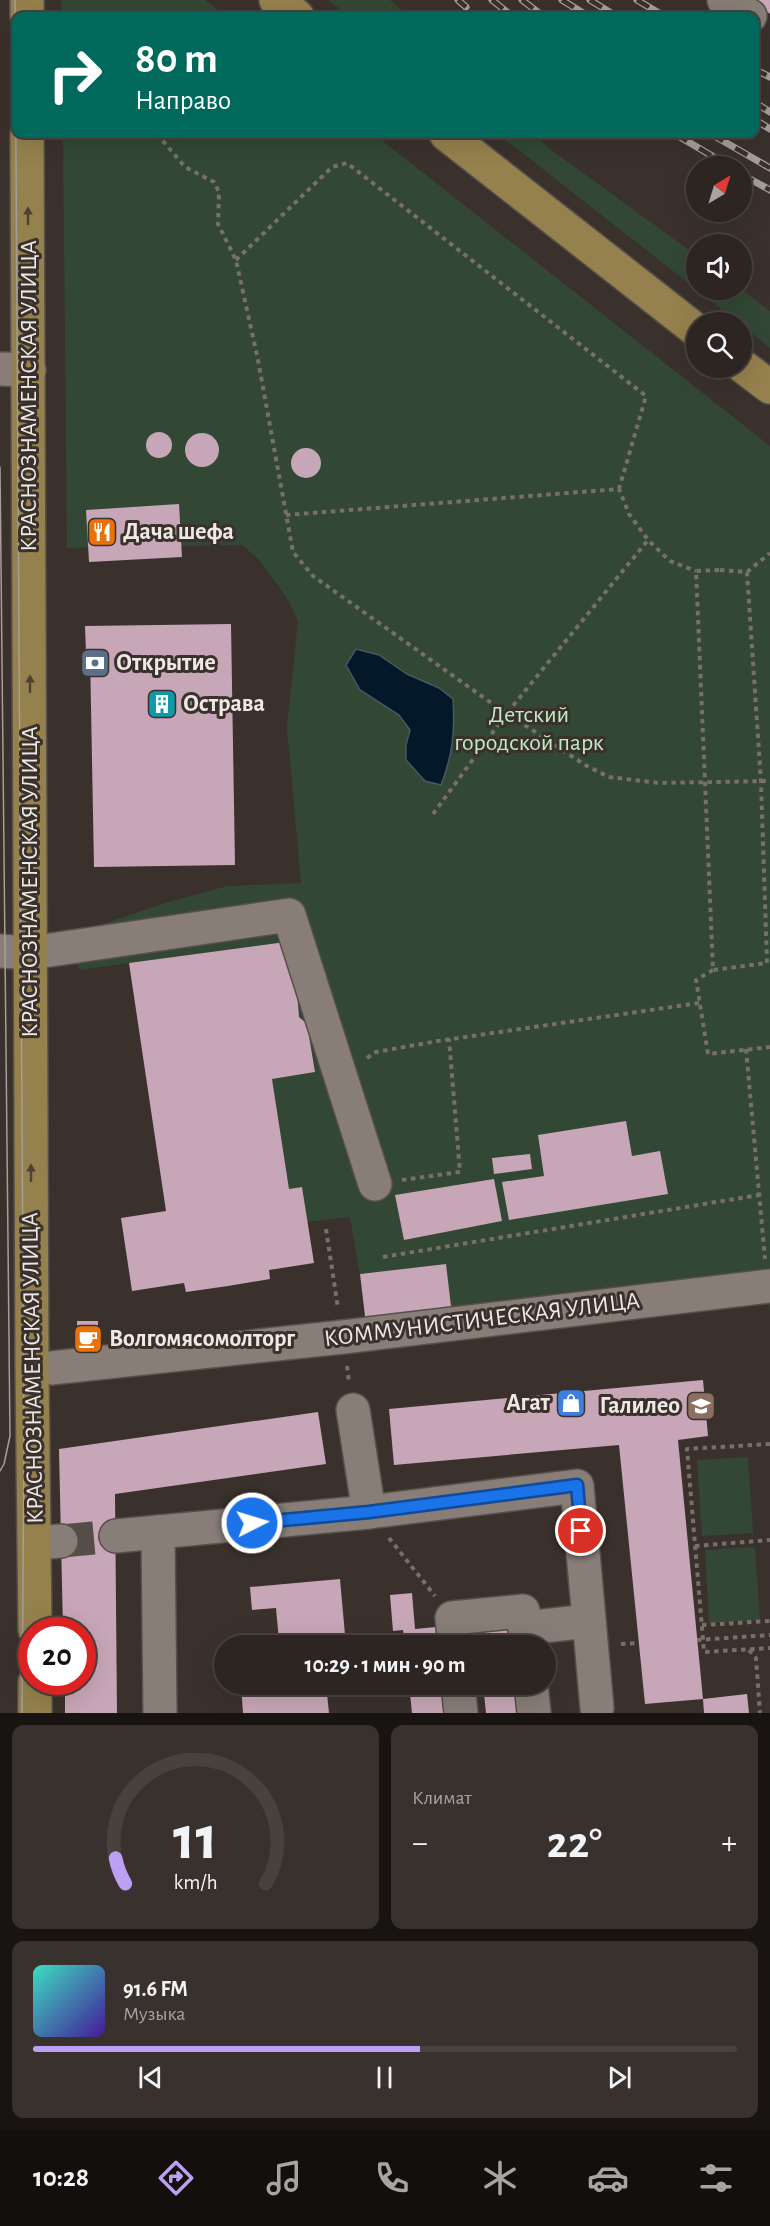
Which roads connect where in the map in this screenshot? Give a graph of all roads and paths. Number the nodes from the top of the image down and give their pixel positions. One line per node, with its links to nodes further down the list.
1 (276, 0): 3 (main road)
2 (724, 0): 4 (street)
3 (292, 12)
4 (744, 12)
5 (27, 138): 10 (main road, КРАСНОЗНАМЕНСКАЯ УЛИЦА, one-way to 5)
6 (160, 138): 8 (path)
7 (451, 138): 9 (main road)
8 (236, 260): 13 (path); 14 (path)
9 (686, 322)
10 (14, 370): 24 (main road, КРАСНОЗНАМЕНСКАЯ УЛИЦА, one-way to 10)
11 (752, 373): 12 (main road)
12 (770, 387)
13 (619, 489): 14 (path); 15 (path)
14 (286, 515): 19 (path)
15 (648, 540): 17 (path); 19 (path)
16 (770, 553): 18 (path)
17 (696, 571): 18 (path); 20 (path)
18 (747, 572): 21 (path)
19 (507, 713): 20 (path); 23 (path)
20 (705, 782): 21 (path); 26 (path)
21 (761, 782): 22 (path); 25 (path)
22 (770, 782)
23 (433, 814)
24 (15, 952): 31 (street); 44 (main road, КРАСНОЗНАМЕНСКАЯ УЛИЦА, one-way to 24)
25 (769, 964): 26 (path)
26 (713, 970): 27 (path)
27 (699, 1004): 28 (path); 30 (path)
28 (449, 1039): 31 (path); 32 (path)
29 (770, 1047): 30 (path)
30 (746, 1049): 33 (path)
31 (340, 1076): 32 (street)
32 (375, 1184)
33 (759, 1195): 34 (path); 35 (path)
34 (383, 1257)
35 (769, 1295): 36 (street, КОММУНИСТИЧЕСКАЯ УЛИЦА)
36 (51, 1368)
37 (353, 1410): 39 (street)
38 (770, 1444): 43 (path)
39 (369, 1512): 40 (street); 45 (street); 48 (path)
40 (158, 1532): 41 (street); 60 (street)
41 (116, 1536)
42 (770, 1540): 43 (path)
43 (695, 1546): 47 (path)
44 (37, 1617)
45 (589, 1621): 50 (street); 58 (street)
46 (770, 1621): 47 (path)
47 (702, 1625): 52 (path)
48 (453, 1632): 49 (street)
49 (526, 1635)
50 (534, 1635)
51 (770, 1635): 52 (path)
52 (700, 1640): 54 (path)
53 (770, 1648): 54 (path)
54 (748, 1649): 63 (path)
55 (35, 1695): 59 (main road)
56 (459, 1695): 61 (street)
57 (532, 1695): 62 (street)
58 (597, 1708)
59 (34, 1713)
60 (160, 1713)
61 (461, 1713)
62 (534, 1713)
63 (760, 1713)

